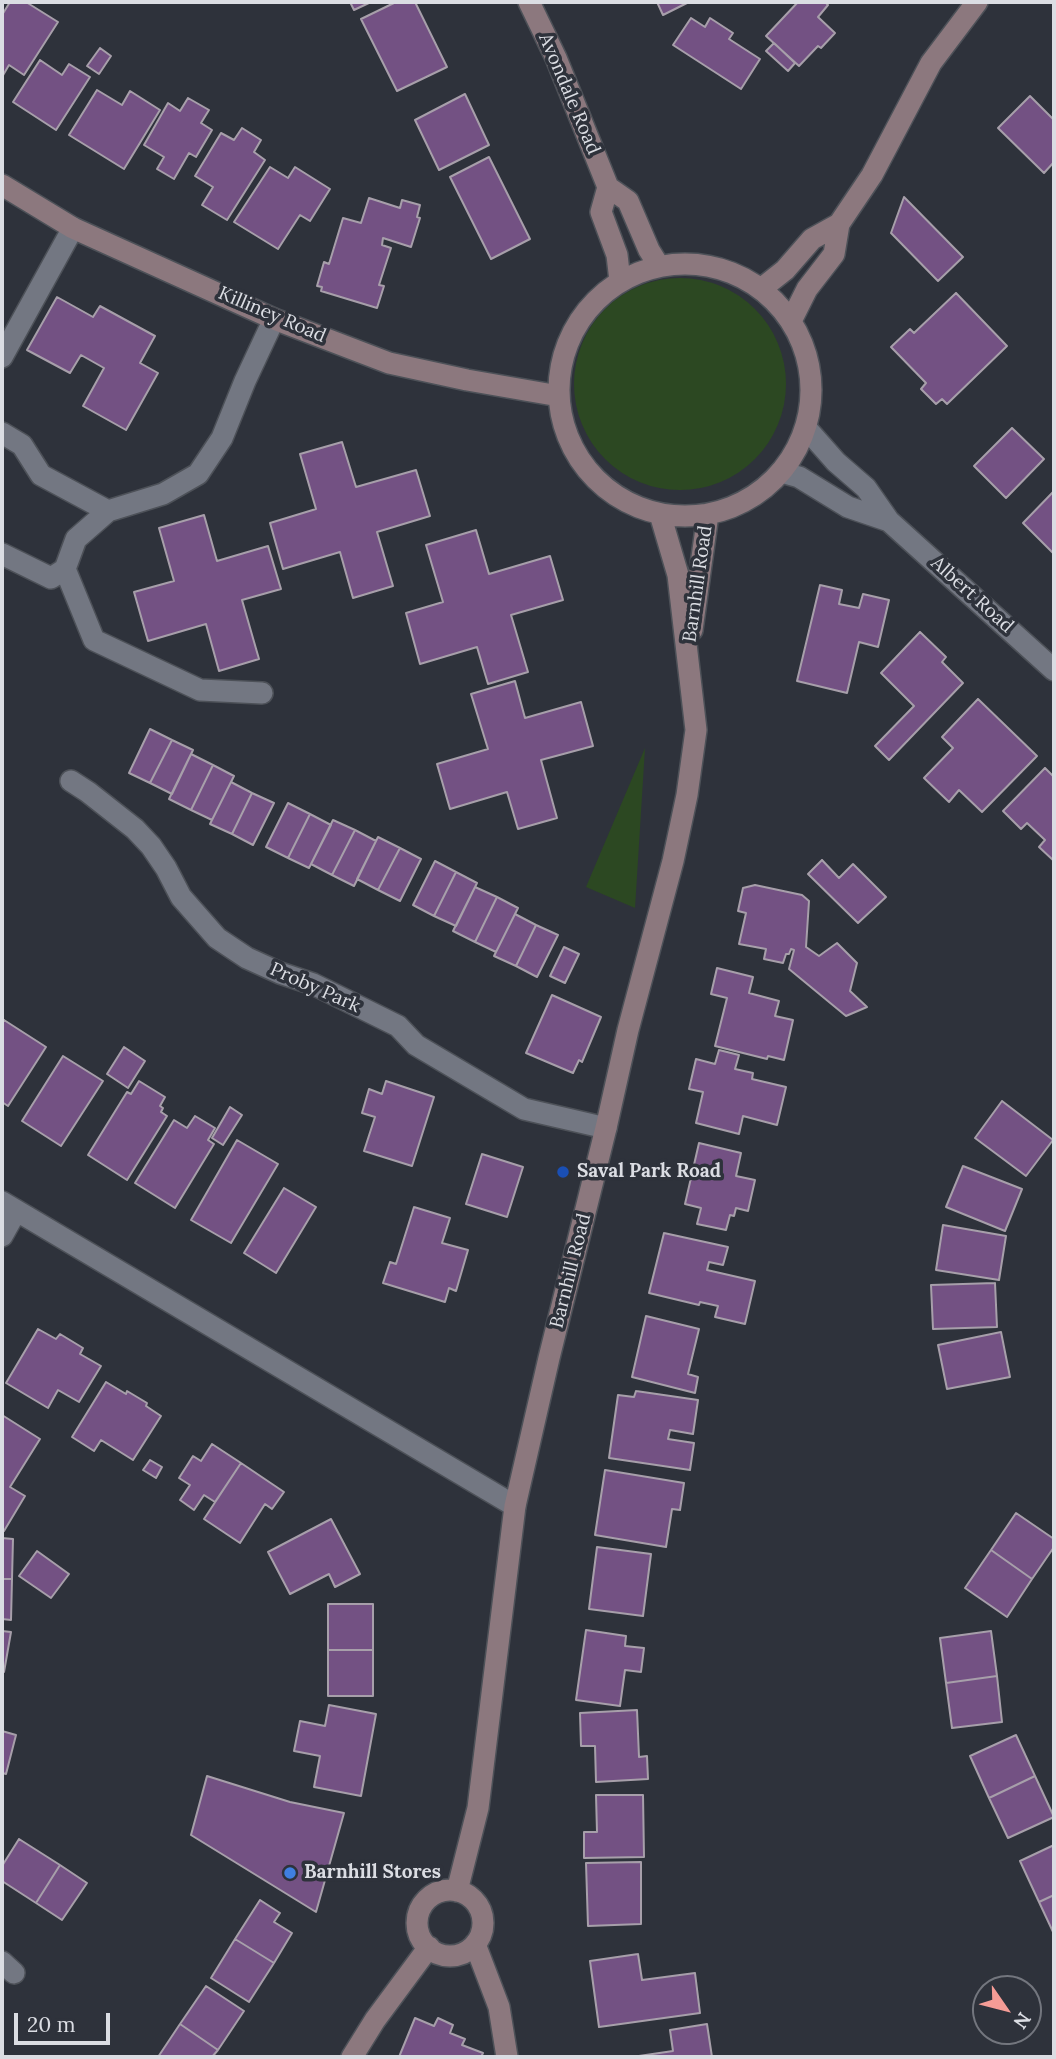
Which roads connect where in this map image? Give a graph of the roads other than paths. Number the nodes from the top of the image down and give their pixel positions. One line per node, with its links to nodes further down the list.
1 (529, 2): 4 (main road, Avondale Road)
2 (977, 2): 5 (main road)
3 (2, 185): 6 (main road, Killiney Road)
4 (608, 187): 7 (main road, Avondale Road); 8 (main road, Avondale Road)
5 (839, 224): 9 (main road); 11 (main road)
6 (73, 228): 10 (main road, Killiney Road); 12 (street)
7 (659, 266): 8 (main road); 9 (main road)
8 (620, 281): 13 (main road)
9 (761, 289): 11 (main road)
10 (274, 319): 13 (main road, Killiney Road); 17 (street)
11 (791, 321): 14 (main road)
12 (2, 357)
13 (559, 396): 18 (main road)
14 (806, 428): 16 (main road); 20 (street, Albert Road)
15 (2, 433): 17 (street)
16 (781, 472): 19 (main road); 20 (street, Albert Road)
17 (108, 510): 22 (street)
18 (660, 514): 19 (main road); 23 (main road, Barnhill Road)
19 (709, 514): 23 (main road, Barnhill Road)
20 (889, 521): 24 (street, Albert Road)
21 (2, 554): 22 (street)
22 (65, 569): 25 (street)
23 (688, 654): 27 (main road, Barnhill Road)
24 (1054, 670)
25 (262, 693)
26 (71, 781): 27 (street, Proby Park)
27 (606, 1128): 30 (main road, Barnhill Road)
28 (9, 1206): 29 (street); 30 (street)
29 (2, 1236)
30 (515, 1506): 31 (main road, Barnhill Road)
31 (457, 1891): 32 (main road); 33 (main road)
32 (475, 1944): 33 (main road); 35 (main road)
33 (429, 1947): 34 (main road)
34 (352, 2057)
35 (507, 2057)

